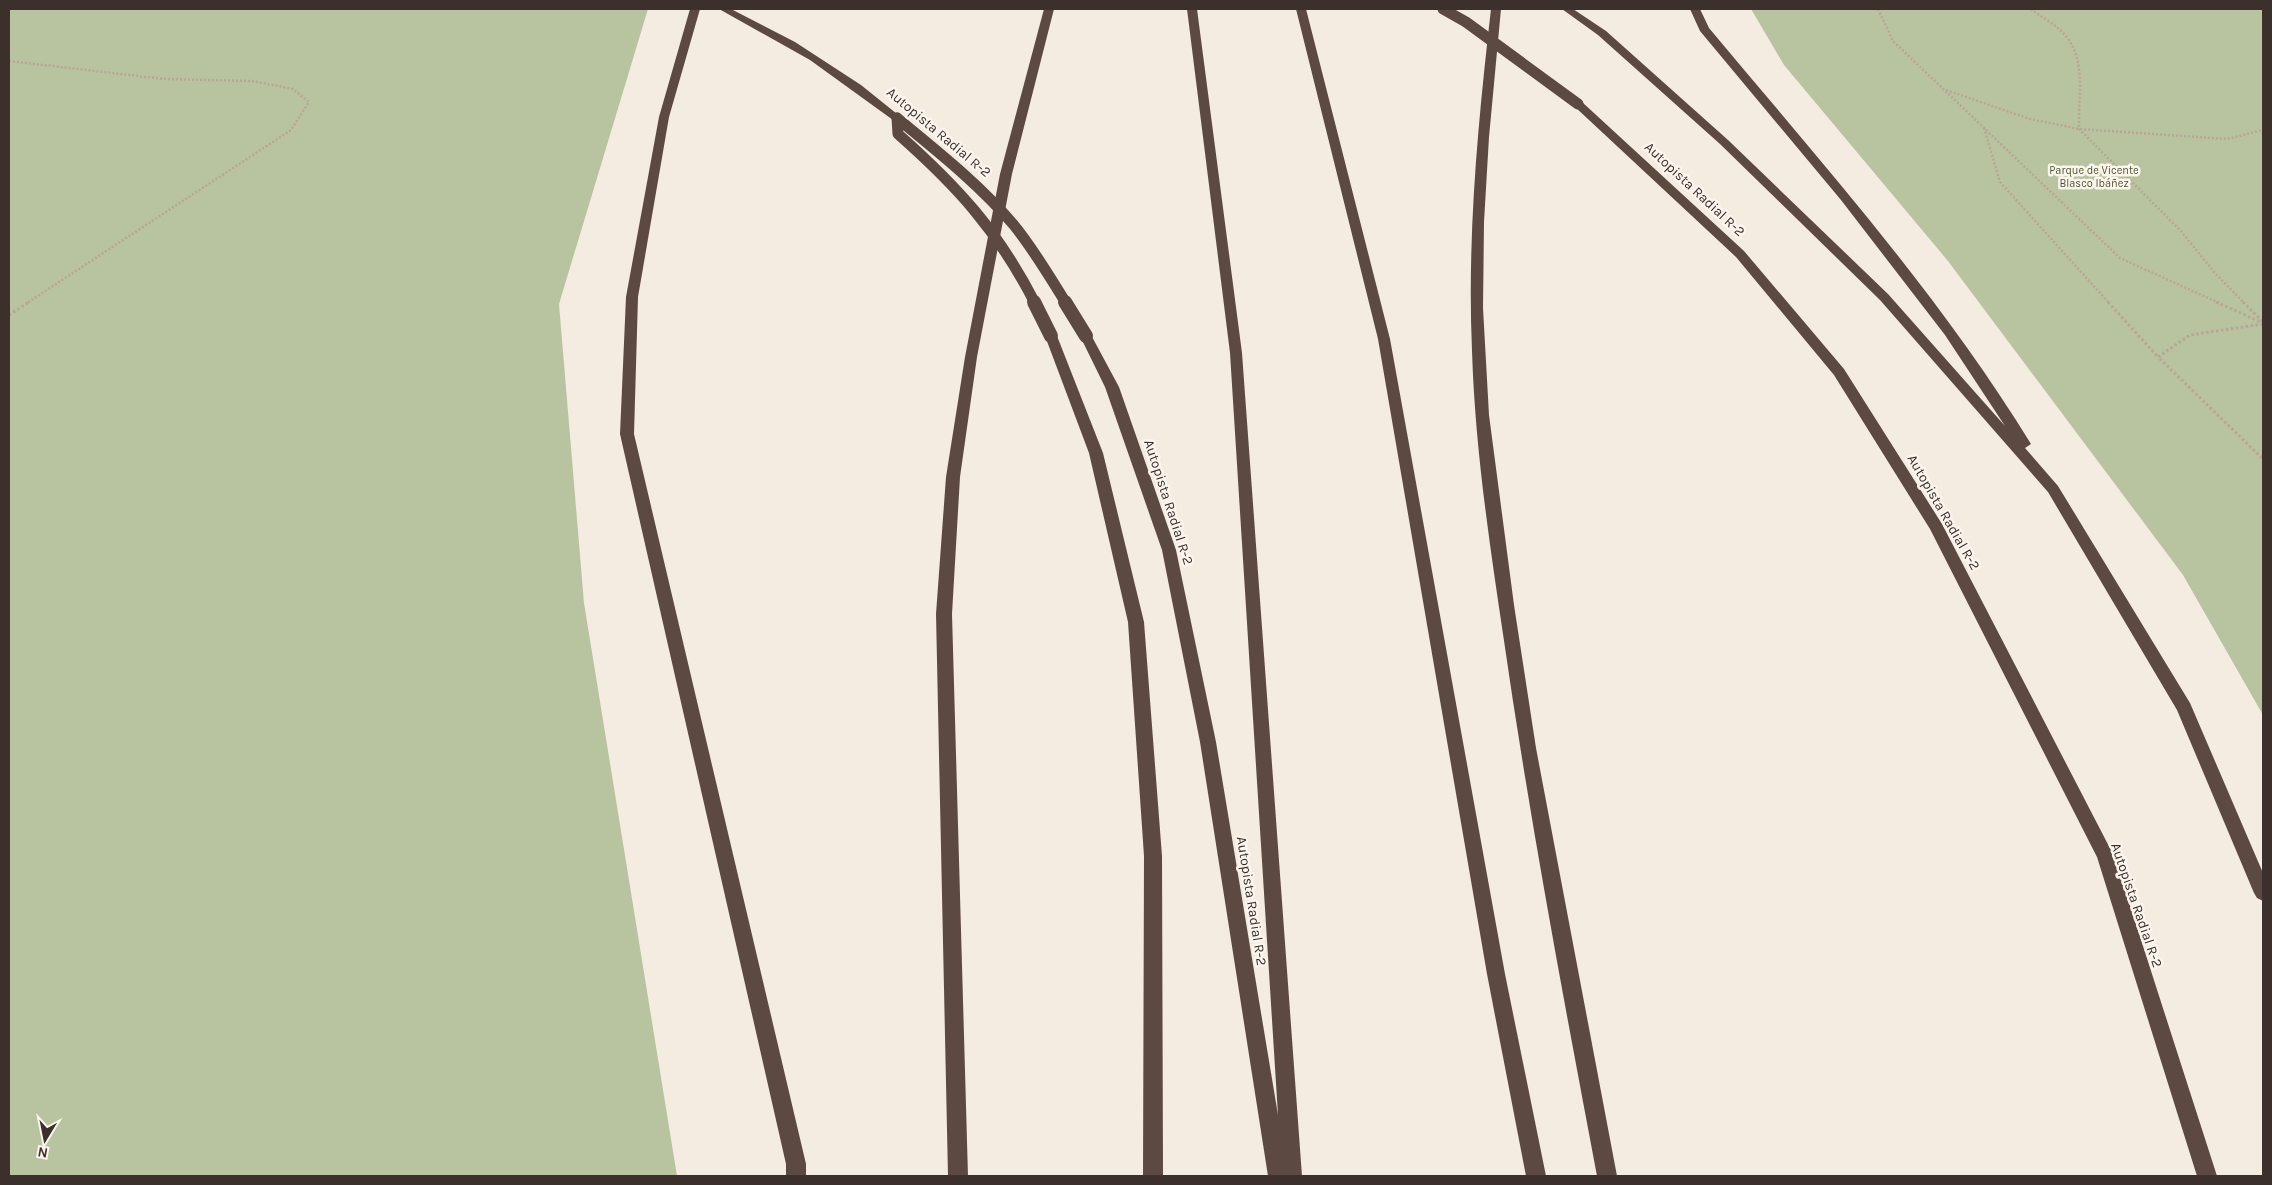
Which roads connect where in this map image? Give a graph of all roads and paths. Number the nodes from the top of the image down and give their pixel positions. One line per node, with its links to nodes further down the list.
1 (695, 9): 24 (highway)
2 (724, 9): 14 (highway, Autopista Radial R-2)
3 (1049, 9): 25 (highway)
4 (1192, 9): 28 (highway)
5 (1301, 9): 29 (highway)
6 (1443, 9): 31 (highway, Autopista Radial R-2, bridge)
7 (1496, 9): 30 (highway)
8 (1567, 9): 22 (highway)
9 (1695, 9): 22 (highway)
10 (1878, 9): 13 (path)
11 (2031, 9): 16 (path)
12 (9, 61): 18 (path)
13 (1945, 89): 15 (path); 16 (path)
14 (896, 118): 26 (highway, bridge); 27 (highway, Autopista Radial R-2, bridge)
15 (1984, 126): 19 (path); 20 (path)
16 (2079, 129): 17 (path); 19 (path)
17 (2263, 130)
18 (9, 315)
19 (2263, 323): 20 (path)
20 (2158, 357): 21 (path)
21 (2263, 459)
22 (2053, 489): 23 (highway)
23 (2263, 893)
24 (796, 1176)
25 (958, 1176)
26 (1153, 1176)
27 (1278, 1176)
28 (1292, 1176)
29 (1536, 1176)
30 (1607, 1176)
31 (2206, 1176)

